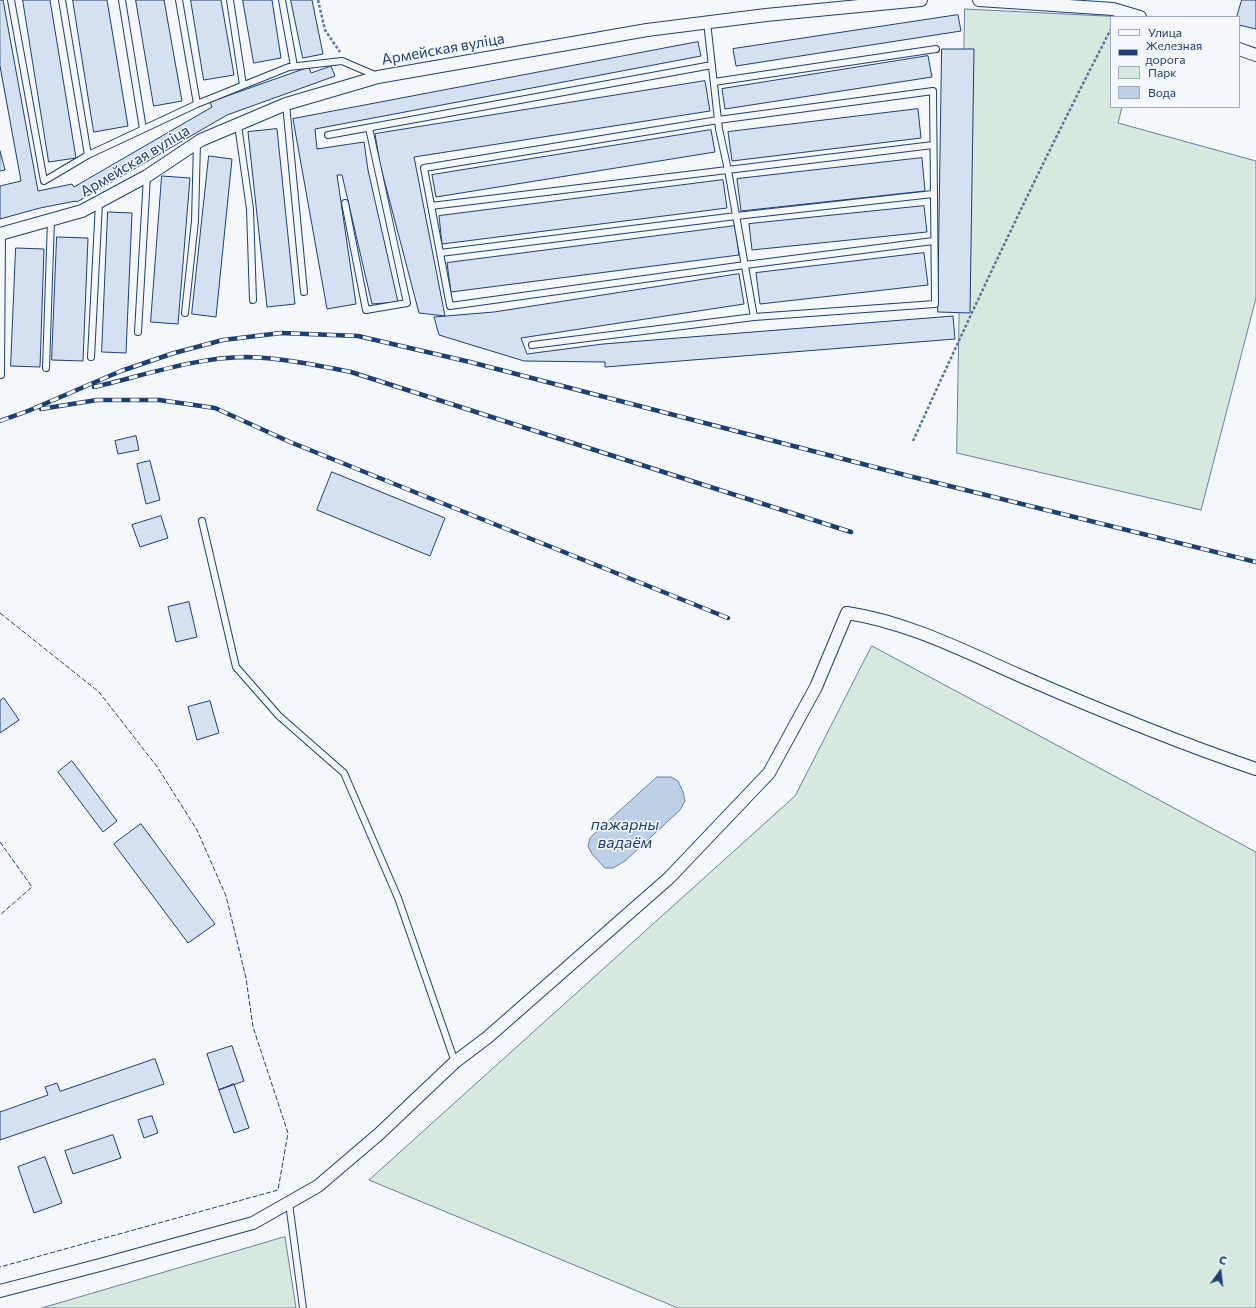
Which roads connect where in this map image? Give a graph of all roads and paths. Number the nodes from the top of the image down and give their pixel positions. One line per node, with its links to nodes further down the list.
1 (11, 0): 31 (lane)
2 (62, 0): 31 (lane)
3 (122, 0): 27 (lane)
4 (179, 0): 22 (lane)
5 (230, 0): 21 (lane)
6 (282, 0): 18 (lane)
7 (318, 0): 15 (path)
8 (921, 0): 11 (street, Армейская вуліца)
9 (979, 0): 10 (street)
10 (1137, 16)
11 (707, 22): 17 (lane); 19 (street, Армейская вуліца)
12 (1110, 31): 53 (path)
13 (1240, 49): 16 (street)
14 (936, 50): 20 (lane)
15 (341, 54)
16 (1256, 55)
17 (712, 65): 20 (lane); 26 (lane)
18 (294, 66): 19 (lane); 21 (lane)
19 (378, 77): 23 (street, Армейская вуліца)
20 (714, 82): 24 (lane)
21 (244, 85): 22 (lane)
22 (197, 104): 27 (lane)
23 (286, 104): 25 (street, Армейская вуліца); 44 (lane)
24 (718, 120): 30 (lane); 32 (lane); 37 (lane)
25 (238, 125): 29 (street, Армейская вуліца); 45 (lane)
26 (369, 128): 28 (lane); 36 (lane)
27 (143, 129): 31 (lane)
28 (328, 135)
29 (197, 142): 33 (street, Армейская вуліца); 46 (lane)
30 (933, 145): 32 (lane); 34 (lane)
31 (88, 155)
32 (728, 170): 37 (lane); 38 (lane)
33 (147, 176): 35 (street, Армейская вуліца); 48 (lane)
34 (933, 194): 38 (lane); 41 (lane)
35 (99, 203): 39 (street, Армейская вуліца); 50 (lane)
36 (345, 203)
37 (431, 206): 42 (lane)
38 (736, 216): 42 (lane); 43 (lane)
39 (51, 220): 40 (street, Армейская вуліца); 51 (lane)
40 (1, 233): 52 (lane)
41 (933, 241): 43 (lane); 47 (lane)
42 (440, 253): 43 (lane)
43 (745, 265): 47 (lane)
44 (304, 292)
45 (253, 300)
46 (185, 313)
47 (754, 317): 49 (lane)
48 (138, 332)
49 (532, 345)
50 (91, 357)
51 (46, 368)
52 (1, 375)
53 (913, 440)
54 (202, 521): 56 (lane)
55 (1256, 769): 56 (street)
56 (455, 1062): 57 (street)
57 (289, 1203): 58 (street); 59 (lane)
58 (0, 1291)
59 (303, 1308)

